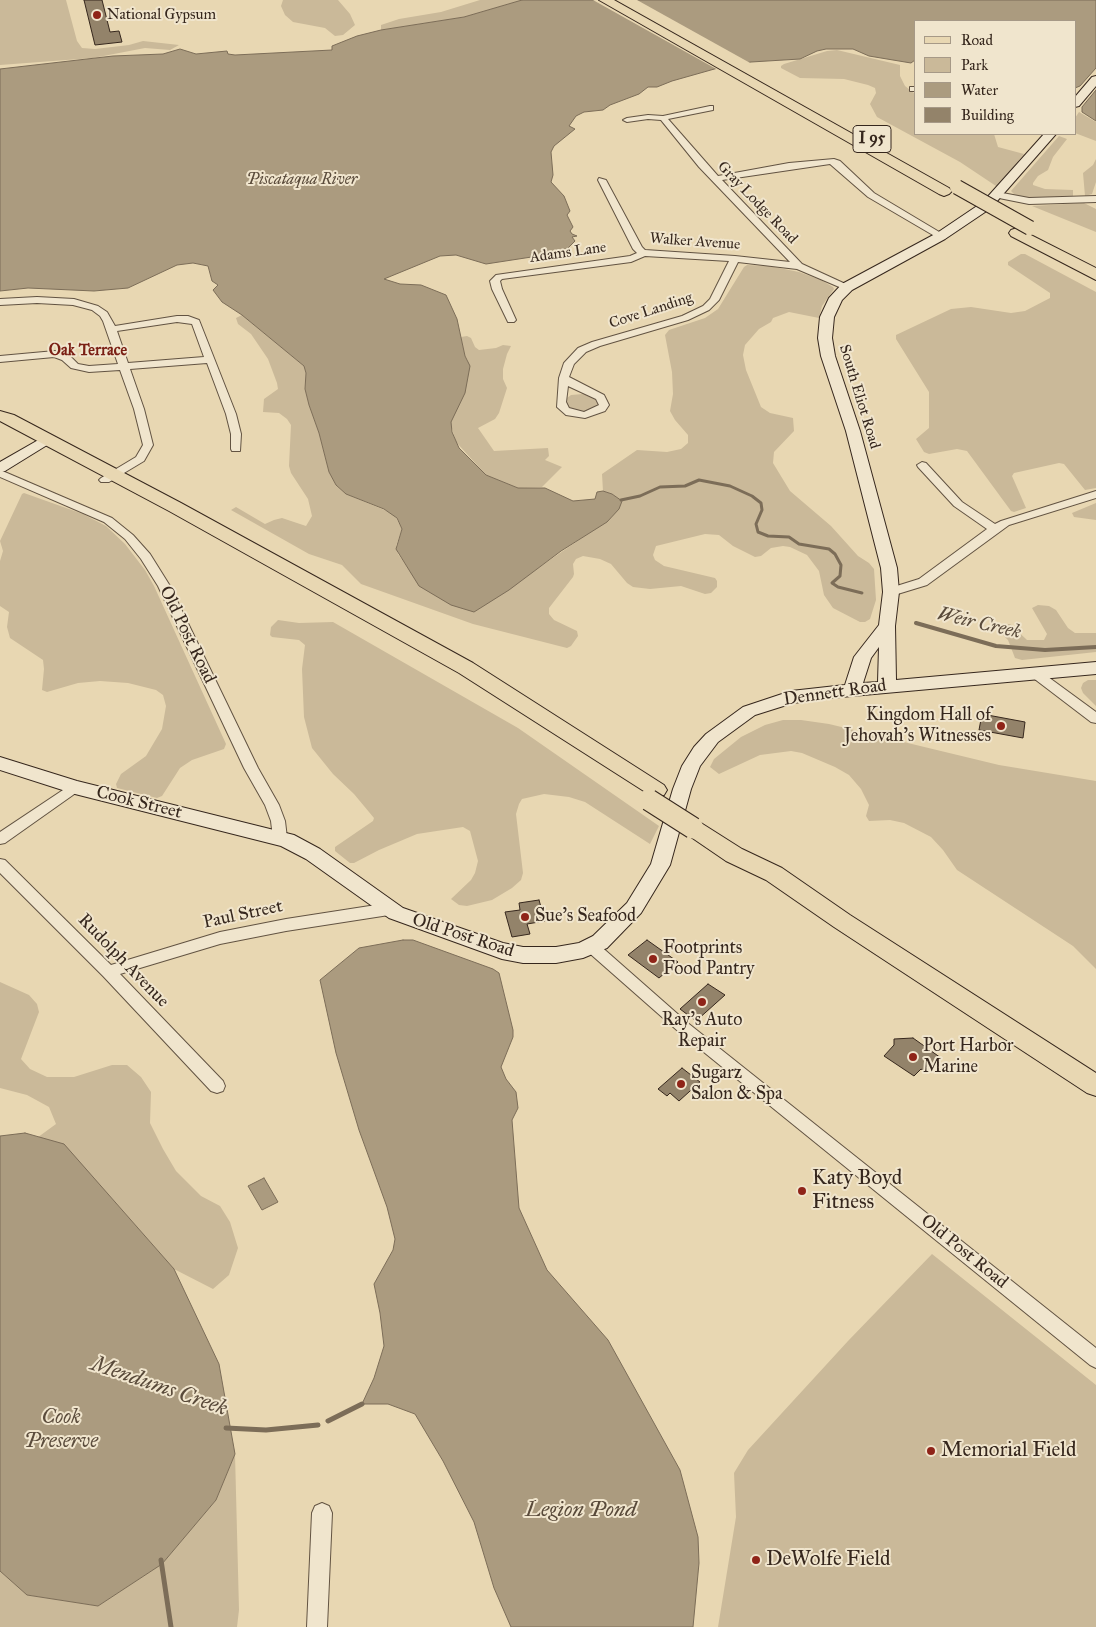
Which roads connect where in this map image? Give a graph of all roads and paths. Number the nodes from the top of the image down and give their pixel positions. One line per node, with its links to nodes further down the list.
1 (605, 0): 18 (highway, I 95)
2 (622, 0): 16 (highway, I 95, bridge)
3 (1096, 78): 4 (main road)
4 (1076, 103)
5 (710, 108): 6 (street)
6 (663, 118): 7 (street); 9 (street, Gray Lodge Road)
7 (627, 120)
8 (1049, 135): 11 (main road, South Eliot Road)
9 (716, 179): 13 (street); 17 (street, Gray Lodge Road)
10 (602, 180): 14 (street, Walker Avenue)
11 (997, 195): 12 (street); 13 (main road, South Eliot Road)
12 (1096, 200)
13 (941, 236): 19 (main road, South Eliot Road)
14 (643, 253): 15 (street, Walker Avenue); 22 (street, Adams Lane)
15 (735, 258): 17 (street, Walker Avenue); 27 (street, Cove Landing)
16 (1096, 262)
17 (799, 266): 19 (street, Gray Lodge Road)
18 (1096, 275)
19 (847, 287): 38 (main road, South Eliot Road)
20 (0, 302): 21 (street)
21 (95, 308): 23 (street)
22 (511, 320)
23 (111, 330): 25 (street); 26 (street)
24 (0, 359): 26 (street)
25 (210, 360): 26 (street); 31 (street)
26 (125, 367): 35 (street)
27 (564, 378)
28 (0, 416): 30 (main road)
29 (0, 422): 30 (main road)
30 (43, 442): 33 (main road); 35 (main road); 35 (main road)
31 (236, 449)
32 (922, 464): 37 (street)
33 (0, 468)
34 (0, 473): 47 (street, Old Post Road)
35 (110, 478): 54 (main road, bridge)
36 (1096, 494): 37 (street)
37 (995, 530): 38 (street)
38 (891, 592): 39 (main road, South Eliot Road)
39 (887, 626): 42 (main road, South Eliot Road); 43 (main road)
40 (1096, 668): 41 (main road, Dennett Road)
41 (1036, 674): 42 (main road, Dennett Road); 44 (street)
42 (886, 685): 43 (main road, Dennett Road)
43 (852, 689): 51 (main road, Dennett Road)
44 (1096, 718)
45 (0, 763): 46 (main road, Cook Street)
46 (75, 787): 47 (main road, Cook Street); 48 (street)
47 (280, 838): 50 (main road, Old Post Road)
48 (0, 839)
49 (0, 864): 52 (street, Rudolph Avenue)
50 (389, 909): 51 (main road, Old Post Road); 52 (street, Paul Street)
51 (592, 946): 55 (street, Old Post Road)
52 (108, 972): 53 (street, Rudolph Avenue)
53 (216, 1086)
54 (1096, 1086)
55 (1096, 1359)
56 (322, 1513): 57 (street)
57 (317, 1627)

